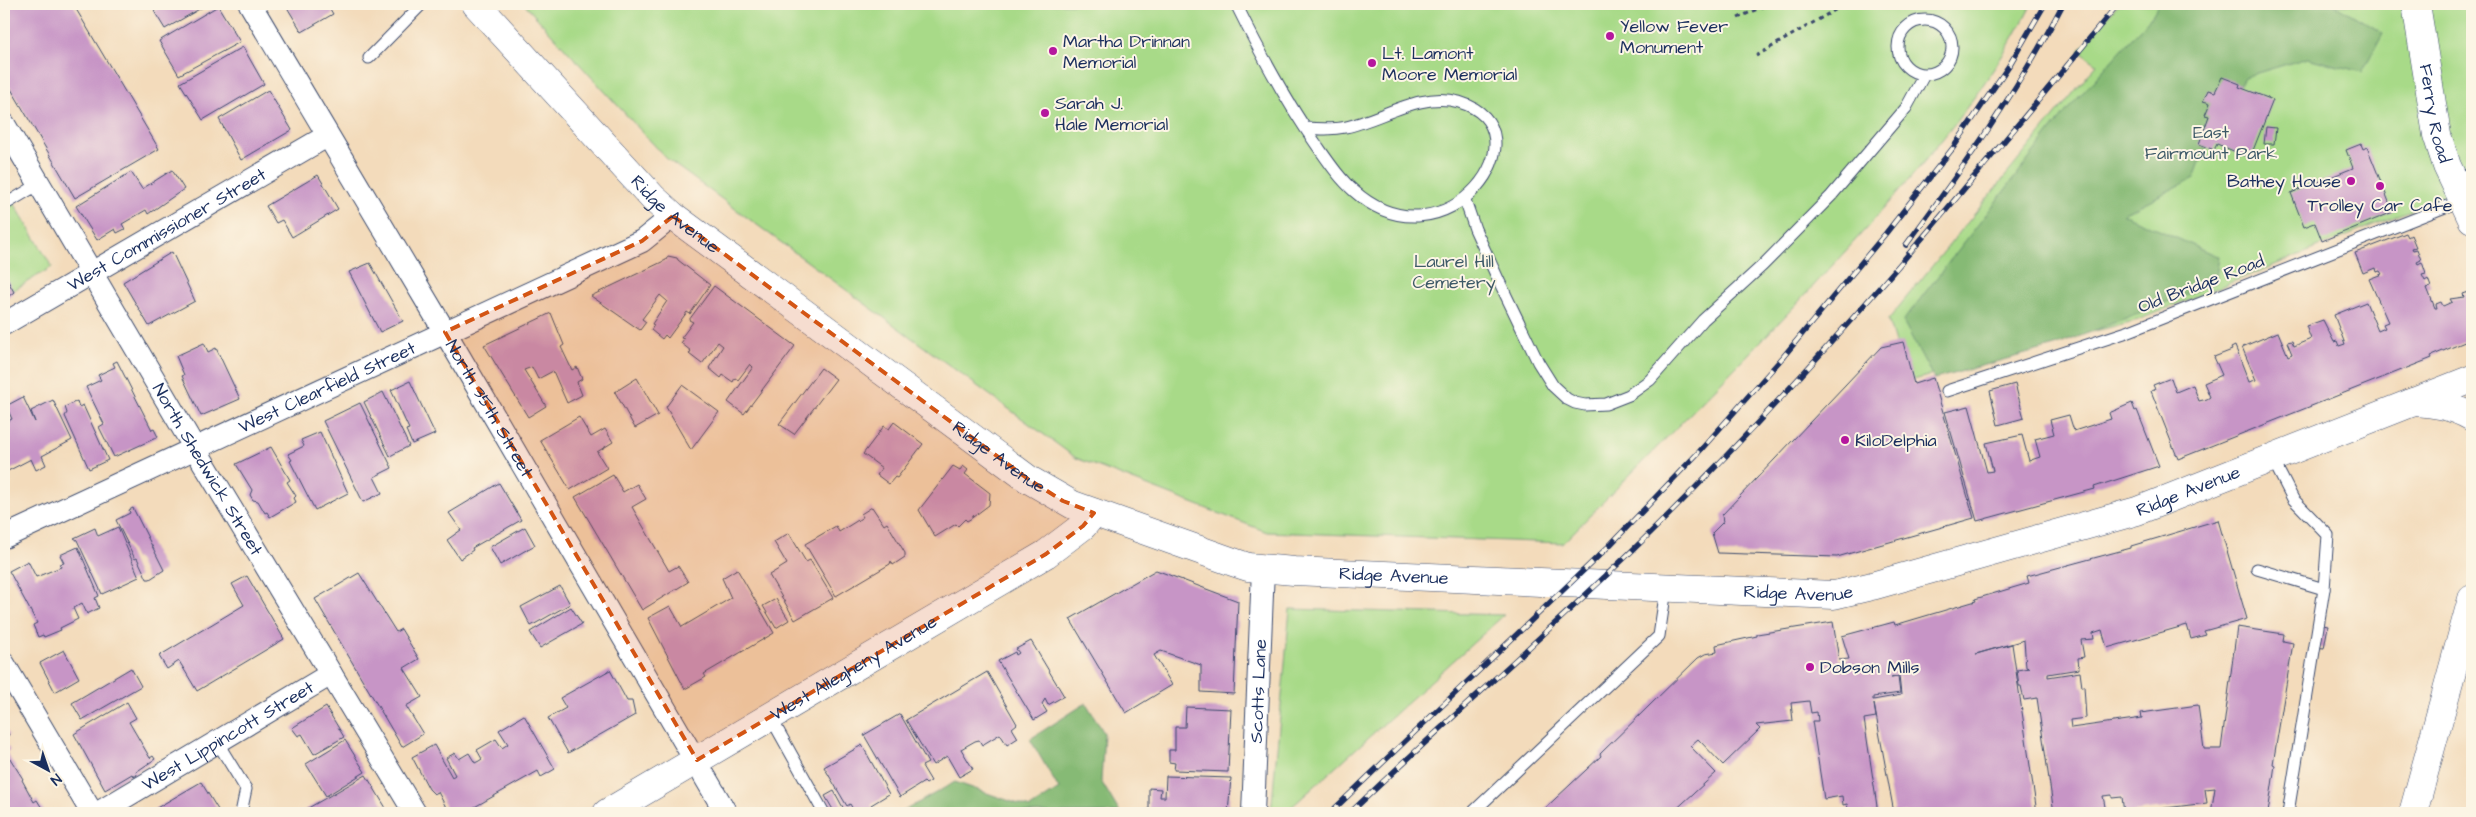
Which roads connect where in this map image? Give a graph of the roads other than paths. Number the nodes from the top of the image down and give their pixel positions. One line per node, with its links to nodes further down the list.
1 (250, 4): 10 (street, North 35th Street)
2 (422, 4): 6 (lane)
3 (476, 4): 15 (main road, Ridge Avenue)
4 (1236, 4): 9 (lane)
5 (2416, 4): 12 (main road, Ferry Road)
6 (369, 58)
7 (1924, 75): 7 (lane); 13 (lane)
8 (4, 124): 11 (street, North Shedwick Street)
9 (1305, 128): 13 (lane); 13 (lane)
10 (327, 136): 16 (street, West Commissioner Street); 18 (street, North 35th Street)
11 (39, 184): 14 (lane); 16 (street, North Shedwick Street)
12 (2467, 199): 20 (lane, Old Bridge Road)
13 (1465, 200)
14 (4, 205)
15 (673, 216): 18 (street, West Clearfield Street); 25 (main road, Ridge Avenue)
16 (91, 273): 17 (street, West Commissioner Street); 23 (street, North Shedwick Street)
17 (4, 324)
18 (445, 332): 23 (street, West Clearfield Street); 37 (street, North 35th Street)
19 (2472, 379): 21 (main road, Ridge Avenue)
20 (1947, 391)
21 (2413, 402): 22 (main road); 24 (main road, Ridge Avenue)
22 (2472, 417)
23 (194, 447): 26 (street, West Clearfield Street); 34 (street, North Shedwick Street)
24 (2272, 458): 29 (main road, Ridge Avenue); 30 (lane)
25 (1094, 513): 27 (main road, Ridge Avenue); 35 (main road, West Allegheny Avenue)
26 (4, 537)
27 (1263, 568): 29 (main road, Ridge Avenue); 45 (street, Scotts Lane)
28 (2257, 569): 30 (lane)
29 (1666, 589): 46 (lane)
30 (2324, 589): 47 (lane)
31 (2472, 599): 48 (main road)
32 (2472, 634): 48 (main road)
33 (4, 664): 38 (street)
34 (331, 674): 36 (street, West Lippincott Street); 41 (street, North Shedwick Street)
35 (770, 716): 37 (main road, West Allegheny Avenue); 44 (lane)
36 (217, 742): 39 (street, West Lippincott Street); 40 (lane)
37 (697, 760): 42 (main road, West Allegheny Avenue); 43 (street, North 35th Street)
38 (92, 813)
39 (98, 813)
40 (241, 813)
41 (415, 813)
42 (606, 813)
43 (726, 813)
44 (824, 813)
45 (1253, 813)
46 (1472, 813)
47 (2288, 813)
48 (2414, 813)

